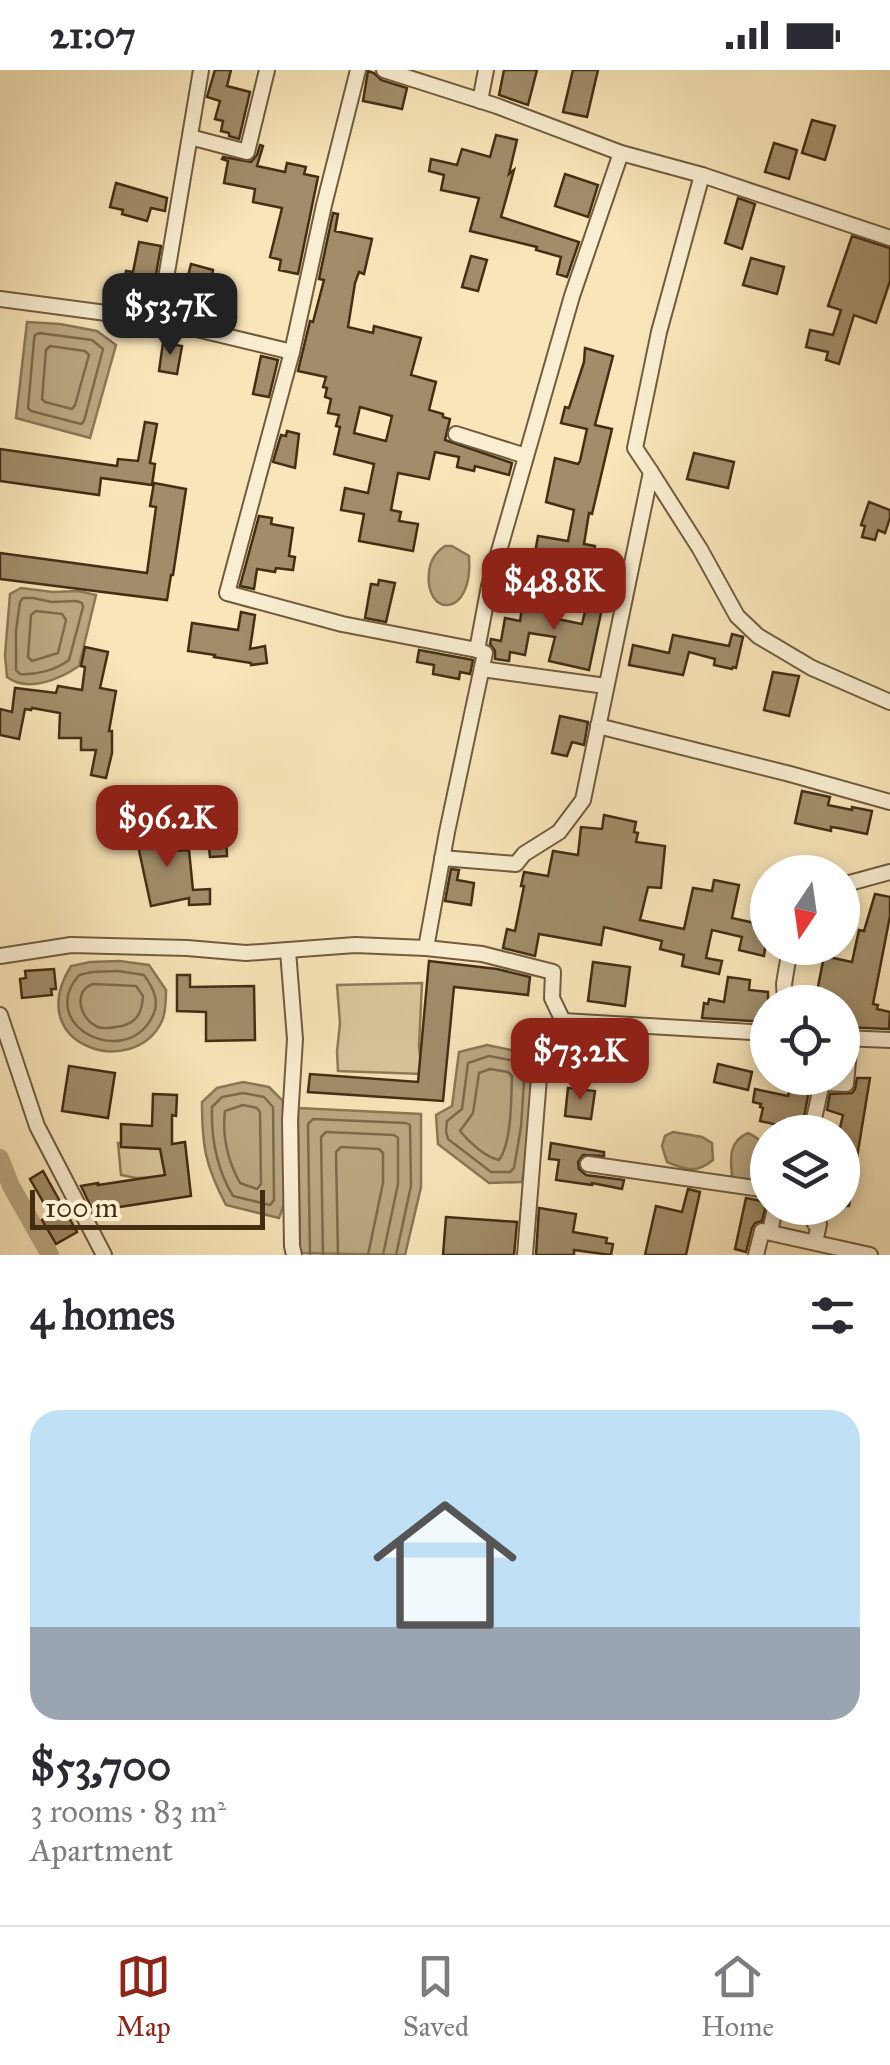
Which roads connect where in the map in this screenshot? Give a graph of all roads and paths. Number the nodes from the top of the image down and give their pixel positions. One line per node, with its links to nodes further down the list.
1 (201, 70): 7 (street)
2 (267, 70): 7 (street)
3 (358, 70): 13 (street)
4 (384, 70): 6 (street)
5 (486, 70): 6 (street)
6 (480, 101): 8 (street)
7 (190, 137): 12 (street)
8 (621, 153): 9 (street); 15 (street)
9 (702, 175): 10 (street); 16 (street)
10 (890, 238)
11 (0, 299): 12 (street)
12 (159, 320): 13 (street)
13 (292, 352): 17 (street)
14 (456, 434): 15 (street)
15 (526, 456): 17 (street)
16 (651, 472): 19 (street); 20 (street)
17 (476, 650): 18 (street)
18 (482, 669): 19 (street); 23 (street)
19 (606, 686): 21 (street)
20 (890, 702)
21 (598, 726): 22 (street); 23 (street)
22 (890, 802)
23 (442, 858): 26 (street)
24 (890, 872): 25 (street)
25 (860, 880)
26 (426, 948): 27 (street); 30 (street)
27 (288, 951): 28 (street); 41 (street)
28 (0, 956)
29 (0, 1015): 40 (street)
30 (563, 1021): 31 (street); 42 (street)
31 (750, 1033)
32 (860, 1039): 33 (street)
33 (890, 1040)
34 (588, 1164): 35 (street)
35 (750, 1187)
36 (771, 1225): 38 (street)
37 (818, 1225): 39 (street)
38 (770, 1232): 39 (street); 43 (street)
39 (815, 1242): 44 (street)
40 (104, 1255)
41 (294, 1255)
42 (525, 1255)
43 (756, 1255)
44 (870, 1255)

